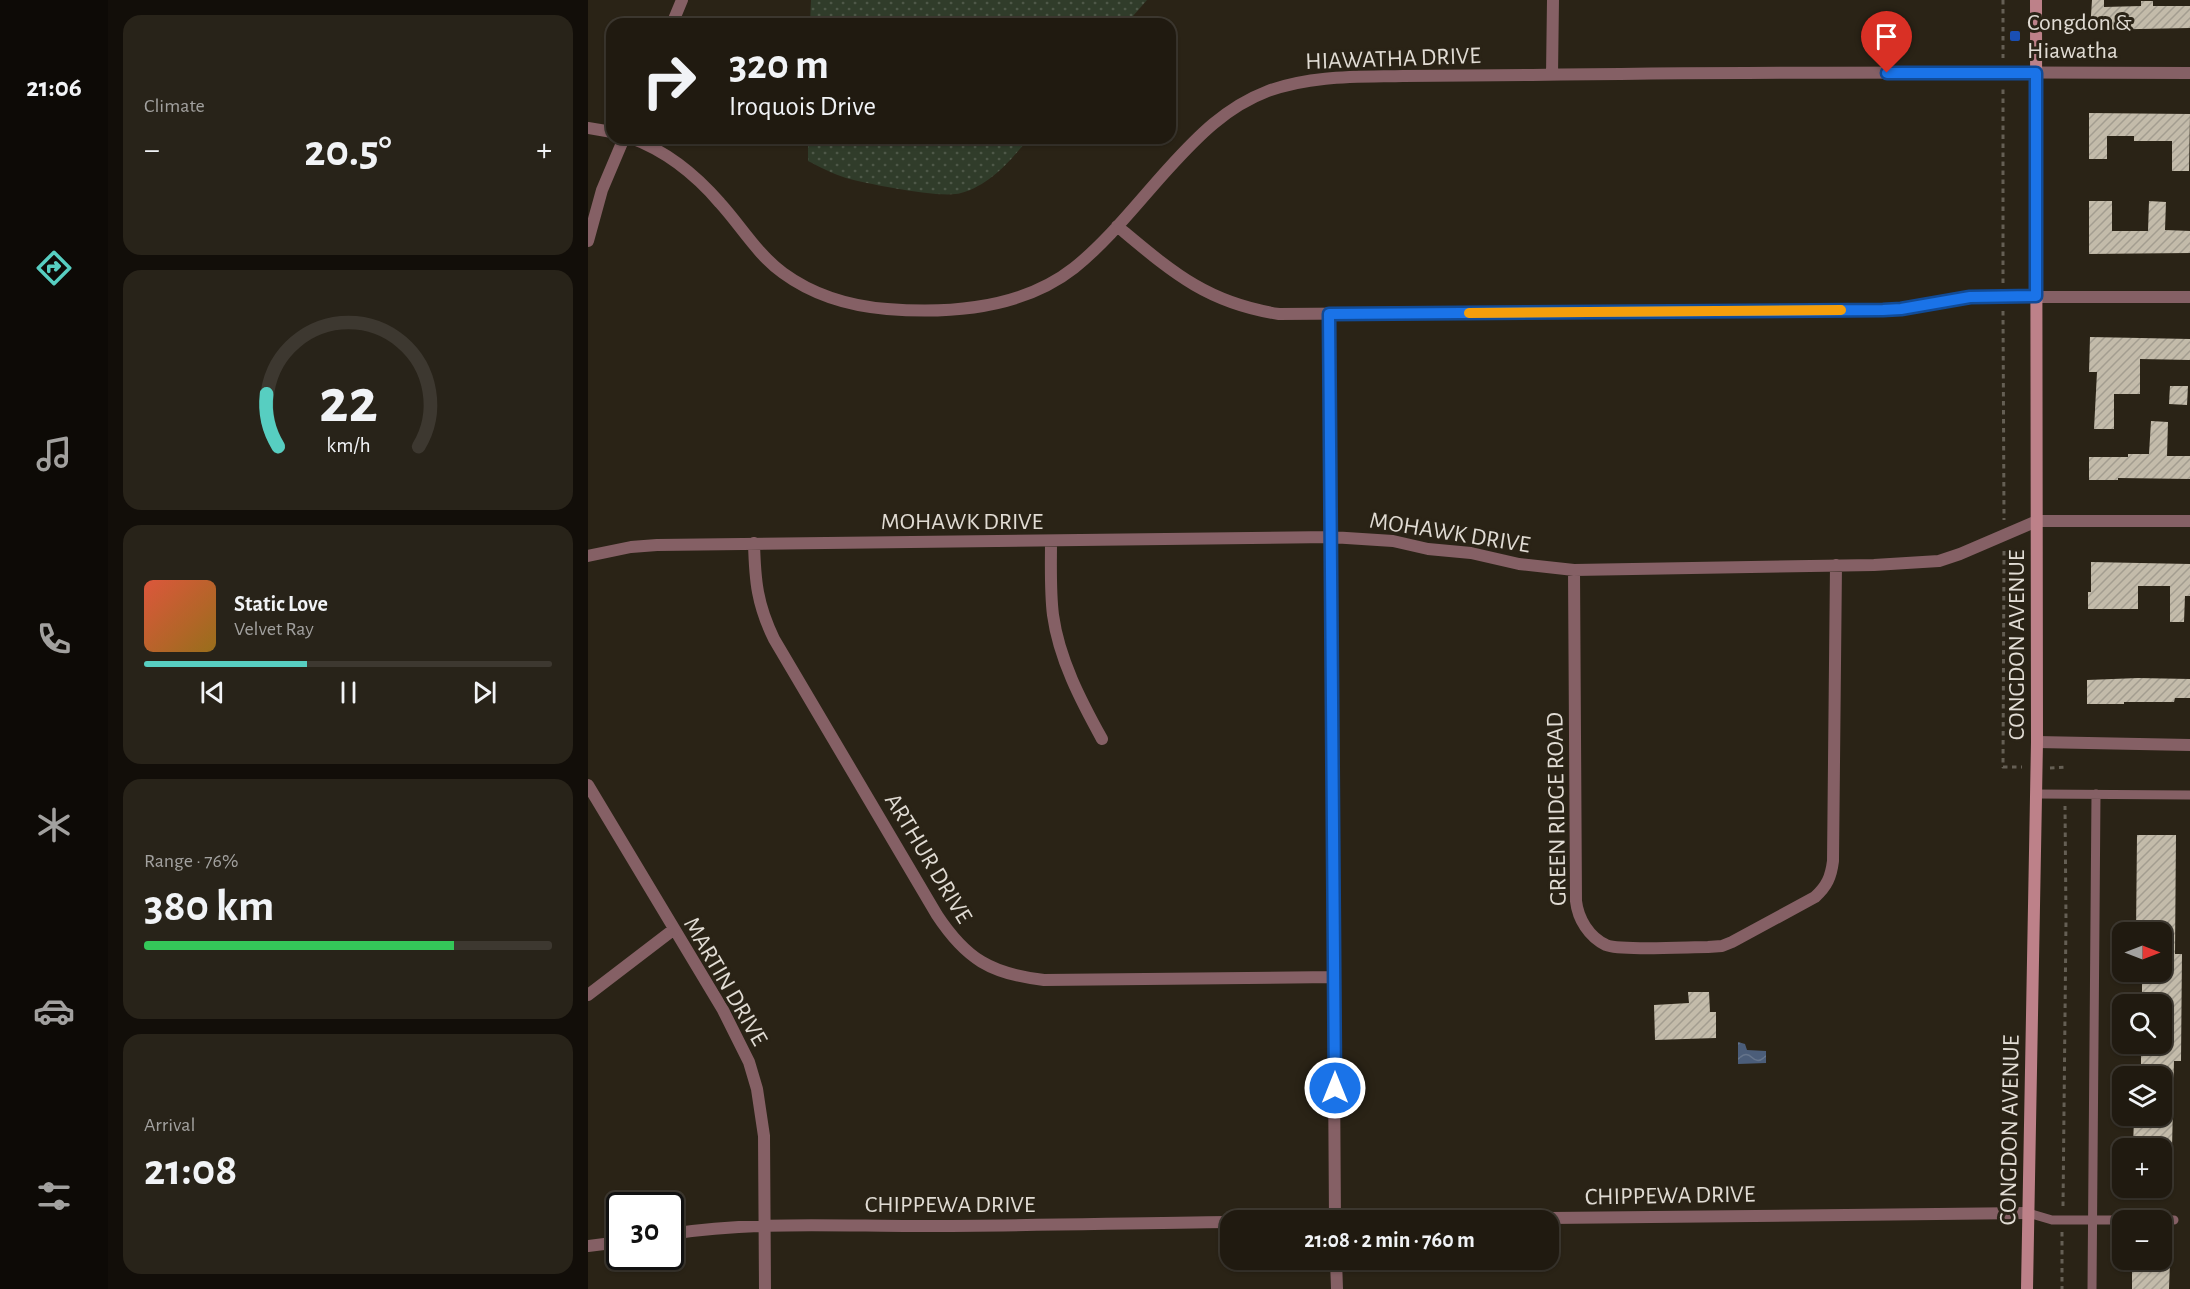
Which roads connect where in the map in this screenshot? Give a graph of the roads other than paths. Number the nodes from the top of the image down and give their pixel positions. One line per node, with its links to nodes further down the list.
1 (682, 0): 4 (street)
2 (1553, 0): 7 (street)
3 (2036, 0): 5 (street, CONGDON AVENUE)
4 (674, 18)
5 (2036, 73): 6 (street, HIAWATHA DRIVE); 7 (street, HIAWATHA DRIVE); 14 (street, CONGDON AVENUE)
6 (2190, 73)
7 (1552, 75): 12 (street, HIAWATHA DRIVE)
8 (588, 128): 9 (street)
9 (606, 131)
10 (621, 144): 13 (street)
11 (645, 144): 12 (street, HIAWATHA DRIVE)
12 (1117, 226): 16 (street)
13 (588, 241)
14 (2036, 296): 15 (street); 16 (street); 17 (street, CONGDON AVENUE)
15 (2190, 297)
16 (1329, 314): 19 (street)
17 (2037, 521): 18 (street, MOHAWK DRIVE); 23 (street, MOHAWK DRIVE); 26 (street, CONGDON AVENUE)
18 (2190, 521)
19 (1330, 537): 20 (street, MOHAWK DRIVE); 24 (street, MOHAWK DRIVE); 33 (street)
20 (1051, 542): 21 (street, MOHAWK DRIVE); 25 (street)
21 (754, 543): 22 (street, MOHAWK DRIVE); 33 (street, ARTHUR DRIVE)
22 (588, 556)
23 (1836, 565): 24 (street, MOHAWK DRIVE); 24 (street, GREEN RIDGE ROAD)
24 (1574, 570)
25 (1102, 739)
26 (2037, 742): 27 (street); 29 (street, CONGDON AVENUE)
27 (2190, 745)
28 (588, 785): 32 (street, MARTIN DRIVE)
29 (2036, 794): 30 (lane); 36 (street, CONGDON AVENUE)
30 (2096, 794): 31 (lane); 39 (lane)
31 (2190, 795)
32 (673, 930): 34 (street); 41 (street, MARTIN DRIVE)
33 (1334, 977): 35 (street)
34 (588, 995)
35 (1335, 1210)
36 (2028, 1213): 37 (street, CHIPPEWA DRIVE); 39 (lane); 48 (street, CONGDON AVENUE)
37 (1559, 1218)
38 (2174, 1220): 39 (lane)
39 (2094, 1221): 49 (lane)
40 (1220, 1222): 41 (street, CHIPPEWA DRIVE)
41 (765, 1225): 42 (street, CHIPPEWA DRIVE); 46 (street, MARTIN DRIVE)
42 (684, 1232)
43 (606, 1244): 44 (street)
44 (588, 1246)
45 (1336, 1270): 47 (street)
46 (765, 1289)
47 (1336, 1289)
48 (2026, 1289)
49 (2092, 1289)

